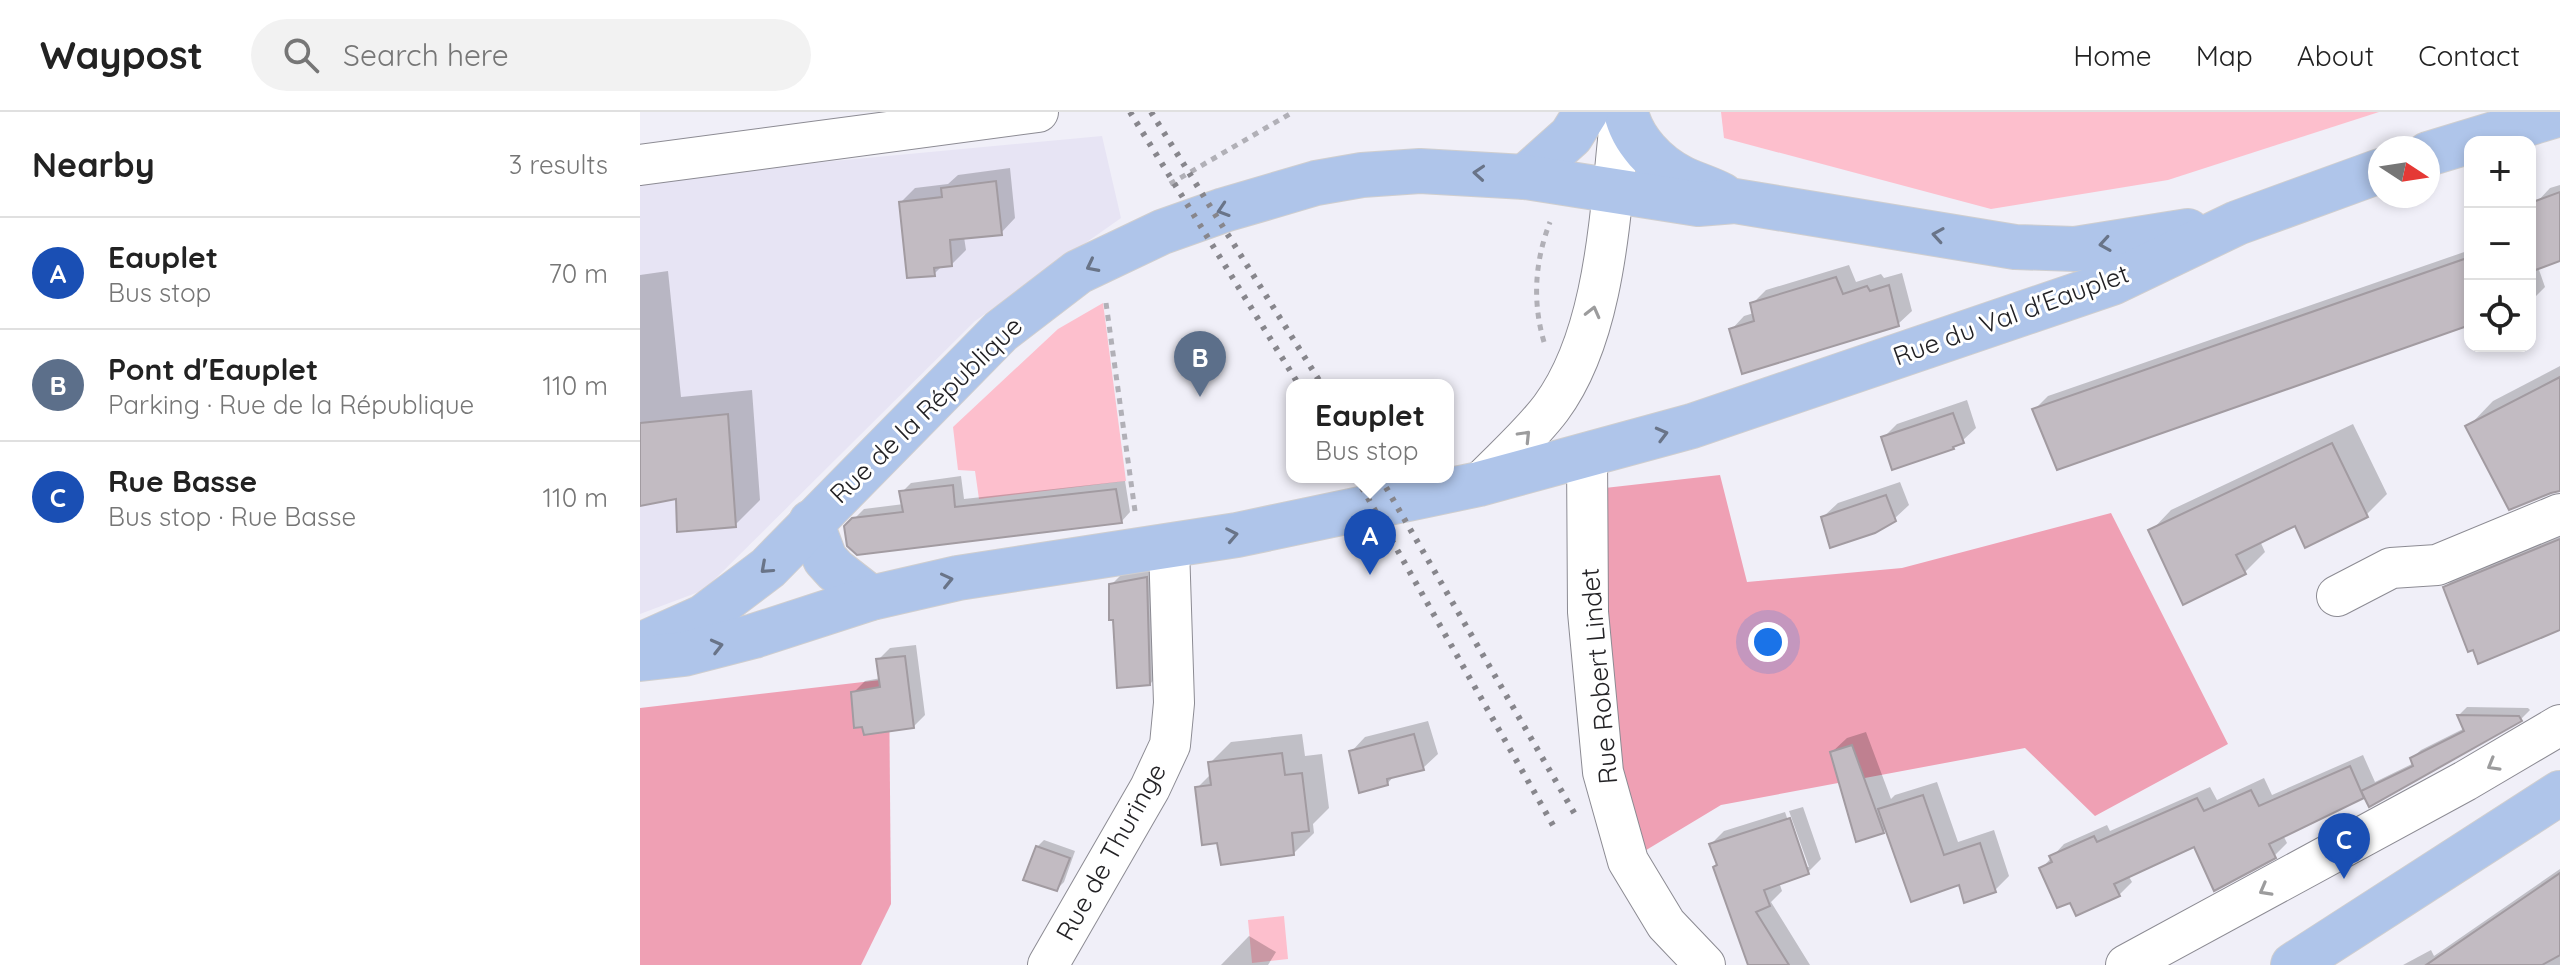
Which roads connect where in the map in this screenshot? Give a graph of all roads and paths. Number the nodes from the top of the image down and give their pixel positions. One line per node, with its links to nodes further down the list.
1 (1038, 112): 7 (street)
2 (1293, 112): 10 (path)
3 (1586, 112): 9 (main road)
4 (1624, 112): 11 (street); 12 (main road)
5 (2560, 114): 6 (main road)
6 (2440, 150)
7 (640, 165)
8 (2368, 175): 13 (main road)
9 (1525, 177): 11 (main road, Rue de la République); 18 (main road, Rue de la République, one-way to 18)
10 (1162, 188)
11 (1612, 189): 12 (main road, Rue du Val d'Eauplet); 16 (street, one-way to 11)
12 (1735, 201): 13 (main road, Rue du Val d'Eauplet, one-way to 12)
13 (2237, 223): 15 (main road, Rue du Val d'Eauplet, one-way to 13)
14 (1106, 298): 19 (path)
15 (1587, 454): 16 (main road); 27 (street, Rue Robert Lindet)
16 (1479, 484): 19 (main road, one-way to 16)
17 (2560, 514): 20 (street)
18 (811, 522): 21 (main road); 22 (main road, Rue de la République, one-way to 22)
19 (1155, 548): 21 (main road, one-way to 19); 26 (street, Rue de Thuringe)
20 (2337, 596)
21 (871, 598): 23 (main road, one-way to 21)
22 (640, 645)
23 (640, 659)
24 (2560, 725): 28 (street, one-way to 28)
25 (2560, 793): 29 (main road)
26 (1048, 965)
27 (1705, 965)
28 (2126, 965)
29 (2293, 965)

